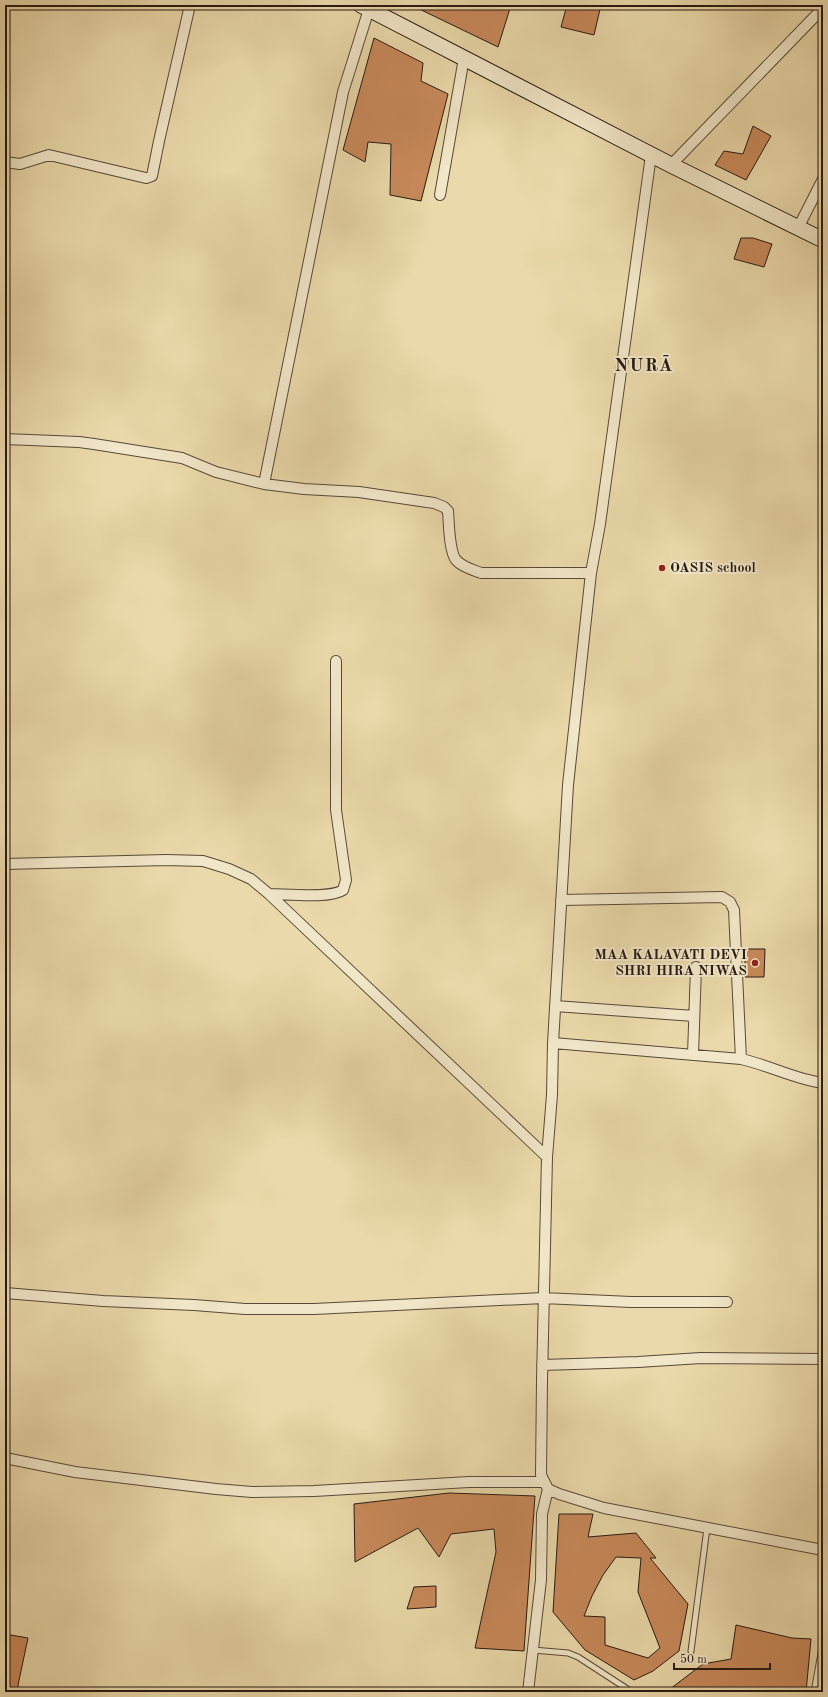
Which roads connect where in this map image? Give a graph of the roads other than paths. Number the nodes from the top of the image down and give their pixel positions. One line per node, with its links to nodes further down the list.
1 (190, 5): 6 (street)
2 (365, 7): 4 (main road); 13 (street)
3 (823, 8): 7 (street)
4 (464, 58): 5 (main road); 9 (street)
5 (650, 154): 7 (main road); 14 (street)
6 (5, 162)
7 (671, 165): 10 (main road)
8 (823, 179): 10 (street)
9 (440, 195)
10 (798, 228): 11 (main road)
11 (823, 240)
12 (5, 439): 13 (street)
13 (264, 484): 14 (street)
14 (591, 573): 18 (street)
15 (336, 661): 17 (street)
16 (5, 864): 17 (street)
17 (269, 894): 26 (street)
18 (561, 900): 20 (street); 24 (street)
19 (696, 967): 21 (street)
20 (555, 1006): 21 (street); 22 (street)
21 (694, 1016): 23 (street)
22 (552, 1043): 23 (street); 26 (street)
23 (692, 1055): 24 (street)
24 (741, 1059): 25 (street)
25 (823, 1082)
26 (547, 1157): 28 (street)
27 (5, 1293): 28 (street)
28 (544, 1298): 29 (street); 31 (street)
29 (727, 1302)
30 (823, 1359): 31 (street)
31 (542, 1365): 33 (street)
32 (5, 1458): 33 (street)
33 (546, 1486): 34 (street); 37 (street)
34 (707, 1528): 35 (street); 38 (lane)
35 (823, 1550)
36 (823, 1642): 41 (lane)
37 (533, 1650): 39 (street); 40 (lane)
38 (691, 1651)
39 (528, 1692)
40 (632, 1692)
41 (814, 1692)

